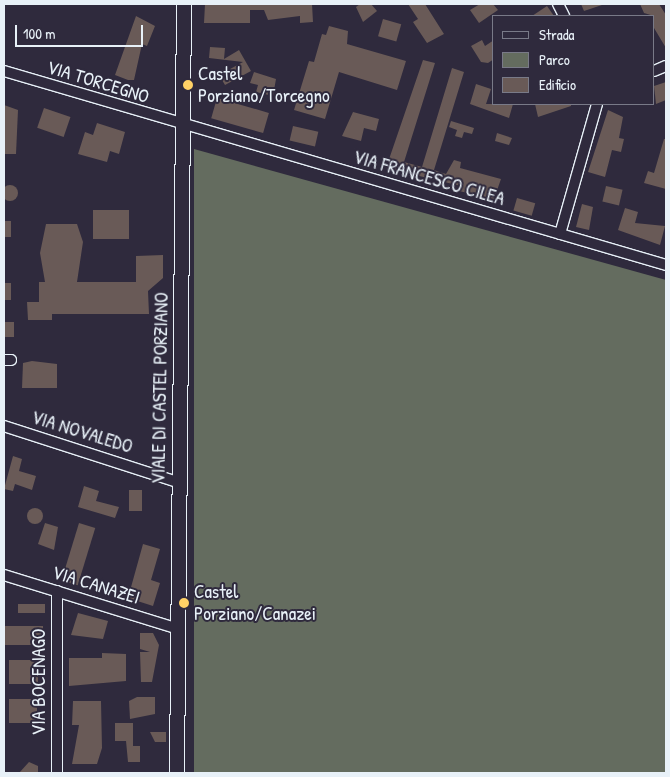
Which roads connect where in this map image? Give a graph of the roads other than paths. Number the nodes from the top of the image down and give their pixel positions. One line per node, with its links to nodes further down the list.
1 (184, 4): 4 (street, VIALE DI CASTEL PORZIANO)
2 (4, 71): 4 (street, VIA TORCEGNO)
3 (596, 105): 5 (street)
4 (182, 126): 5 (street, VIA FRANCESCO CILEA); 8 (street, VIALE DI CASTEL PORZIANO)
5 (560, 234): 6 (street, VIA FRANCESCO CILEA)
6 (666, 265)
7 (4, 426): 8 (street, VIA NOVALEDO)
8 (177, 482): 11 (street, VIALE DI CASTEL PORZIANO)
9 (4, 575): 10 (street, VIA CANAZEI)
10 (57, 591): 11 (street, VIA CANAZEI); 12 (street, VIA BOCENAGO)
11 (178, 629): 13 (street, VIALE DI CASTEL PORZIANO)
12 (56, 773)
13 (177, 773)

